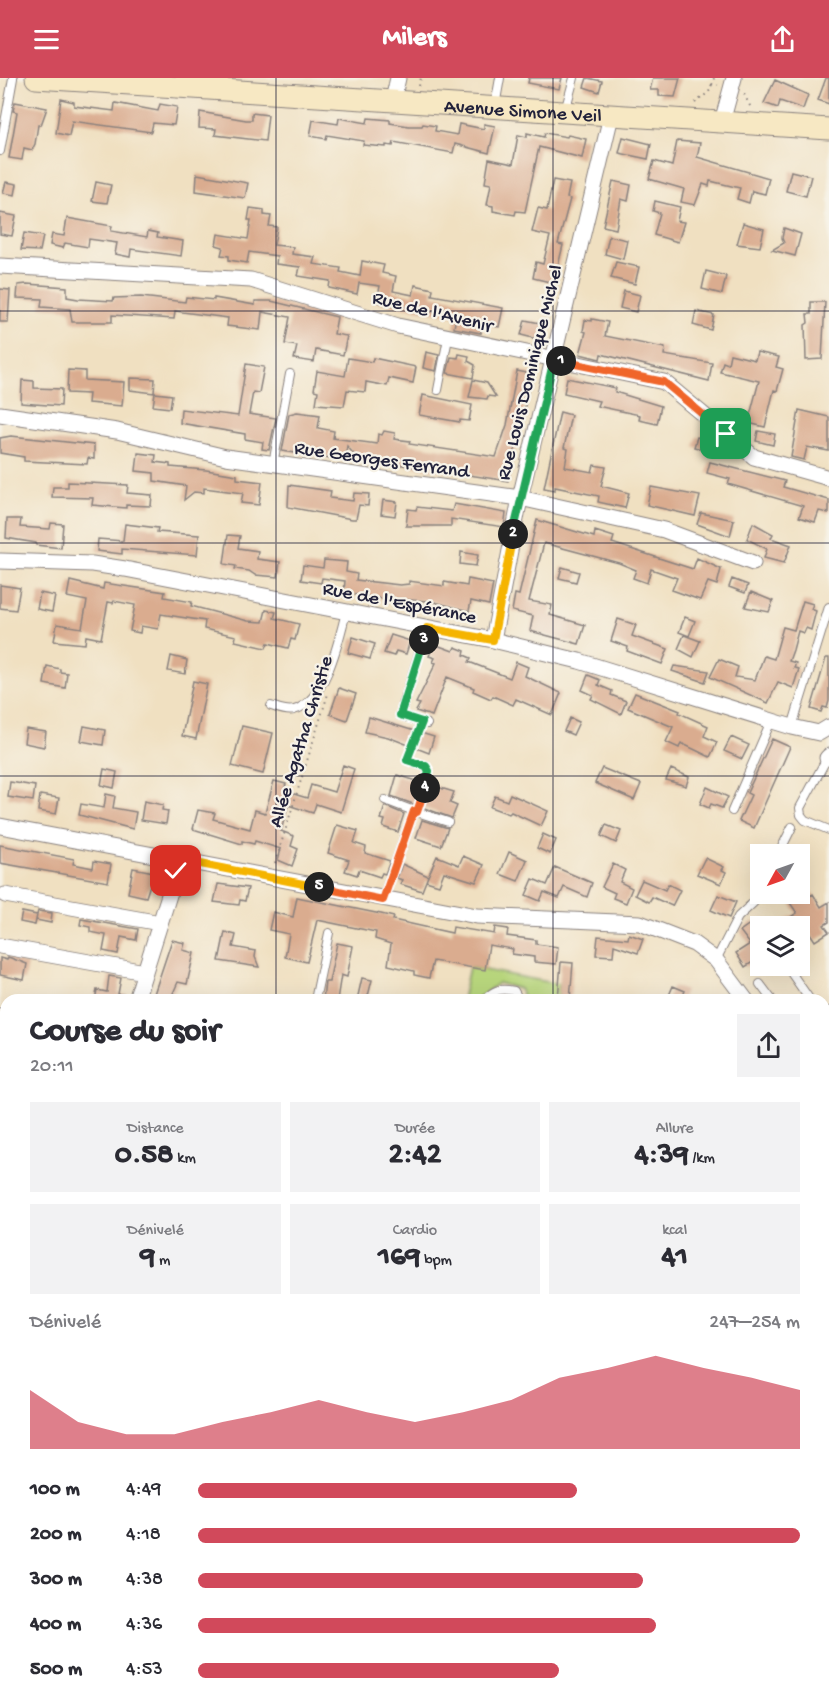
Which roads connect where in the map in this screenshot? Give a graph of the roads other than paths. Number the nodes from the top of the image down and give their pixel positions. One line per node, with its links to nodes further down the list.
1 (13, 78): 15 (lane)
2 (36, 78): 6 (street, Avenue Simone Veil)
3 (398, 78): 9 (street)
4 (500, 78): 10 (lane)
5 (574, 78): 11 (lane)
6 (148, 82): 7 (street, Avenue Simone Veil)
7 (209, 84): 9 (street, Avenue Simone Veil)
8 (737, 85): 13 (street)
9 (393, 100): 10 (street, Avenue Simone Veil)
10 (495, 107): 11 (street, Avenue Simone Veil)
11 (564, 112): 12 (street, Avenue Simone Veil)
12 (611, 116): 13 (street, Avenue Simone Veil); 18 (street, Rue Louis Dominique Michel)
13 (722, 122): 14 (street, Avenue Simone Veil)
14 (829, 129)
15 (0, 151)
16 (0, 266): 17 (street, Rue de l'Avenir)
17 (448, 338): 18 (street, Rue de l'Avenir); 20 (lane)
18 (554, 359): 23 (street, Rue de l'Avenir); 24 (street, Rue Louis Dominique Michel)
19 (290, 374): 22 (lane)
20 (438, 390)
21 (0, 414): 22 (street, Rue Georges Ferrand)
22 (273, 464): 24 (street, Rue Georges Ferrand)
23 (829, 478)
24 (520, 498): 26 (street, Rue Georges Ferrand); 30 (street, Rue Louis Dominique Michel)
25 (0, 561): 28 (street, Rue de l'Espérance)
26 (753, 563)
27 (829, 607): 34 (lane)
28 (346, 612): 29 (street, Rue de l'Espérance); 31 (lane)
29 (427, 628): 30 (street, Rue de l'Espérance); 33 (lane)
30 (493, 640): 32 (street, Rue de l'Espérance)
31 (271, 706)
32 (771, 721): 34 (street, Rue de l'Espérance); 39 (lane)
33 (424, 723)
34 (792, 727): 35 (street, Rue de l'Espérance)
35 (824, 730)
36 (828, 757): 43 (lane)
37 (385, 800): 38 (lane)
38 (415, 811): 40 (lane); 47 (lane)
39 (732, 811)
40 (448, 822)
41 (0, 826): 45 (street)
42 (792, 827): 44 (lane)
43 (829, 830)
44 (784, 844)
45 (180, 860): 47 (street); 49 (street)
46 (5, 895): 49 (street)
47 (383, 900): 52 (street)
48 (752, 904): 52 (lane)
49 (160, 923): 53 (street)
50 (328, 933): 57 (lane)
51 (0, 946): 53 (street)
52 (716, 960): 60 (street)
53 (145, 972): 56 (street)
54 (793, 976): 62 (lane)
55 (760, 984): 61 (lane)
56 (138, 994)
57 (316, 994)
58 (491, 994): 59 (lane)
59 (516, 994)
60 (742, 994)
61 (768, 994)
62 (806, 994)

